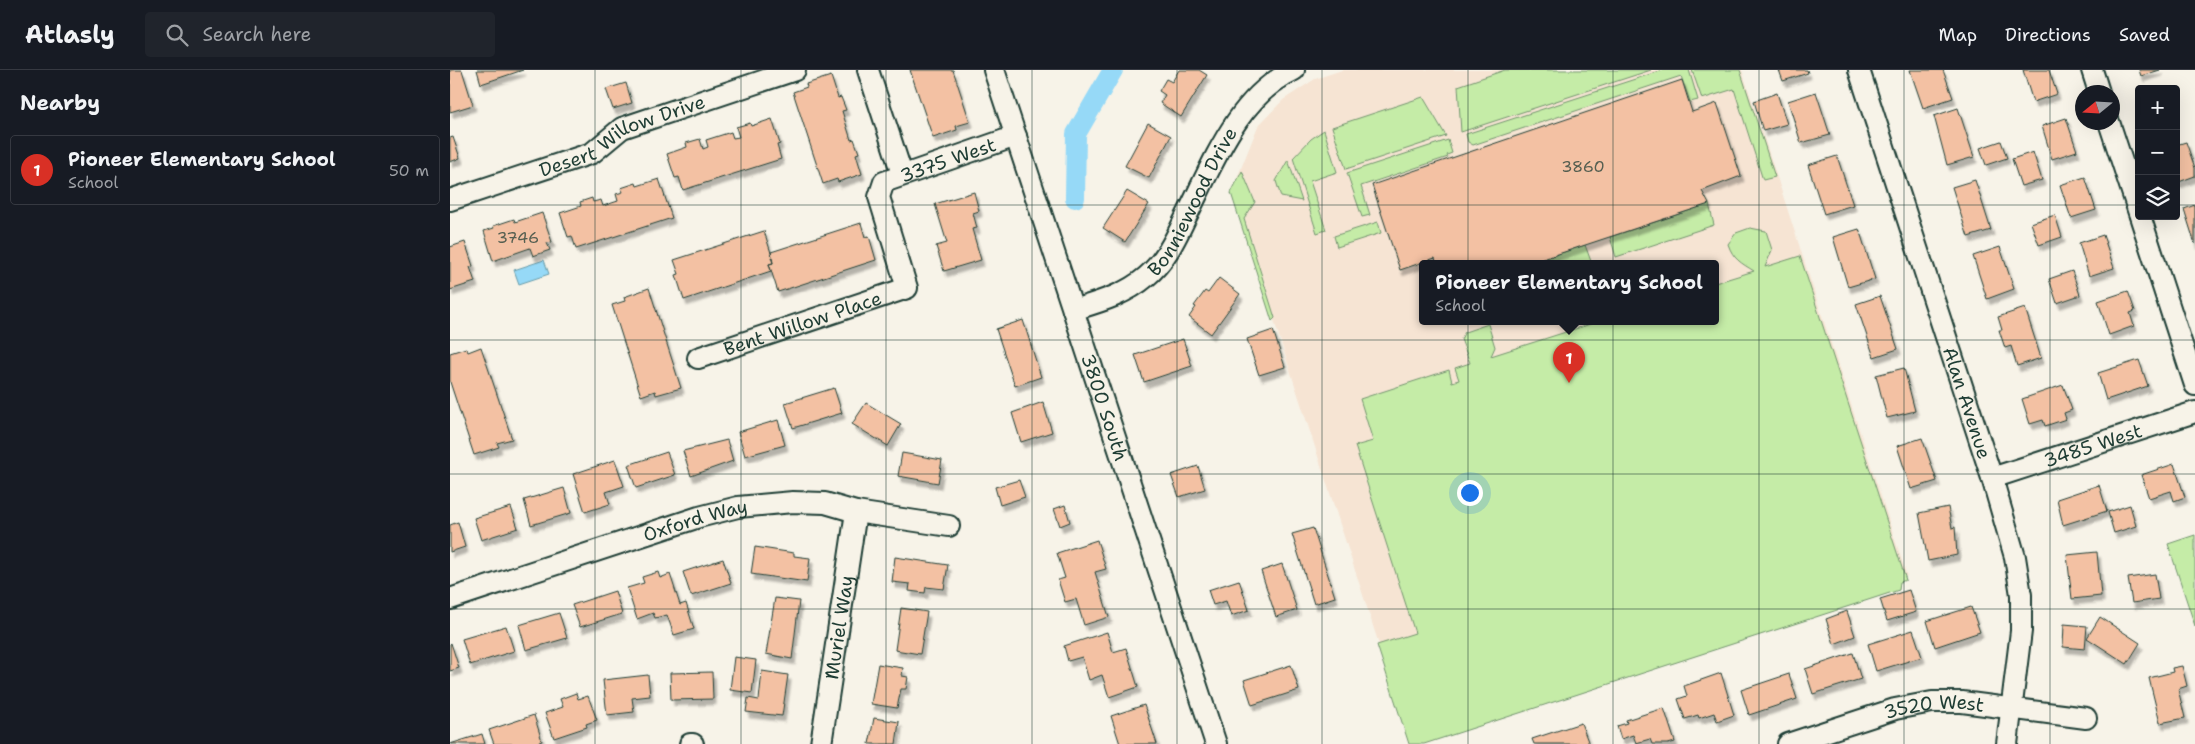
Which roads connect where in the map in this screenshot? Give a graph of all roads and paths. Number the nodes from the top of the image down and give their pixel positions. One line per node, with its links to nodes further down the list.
1 (794, 70): 11 (street, Desert Willow Drive)
2 (868, 70): 10 (street)
3 (994, 70): 9 (street, 3800 South)
4 (1294, 70): 15 (street, Bonniewood Drive)
5 (1858, 70): 19 (street, Alan Avenue)
6 (2092, 70): 7 (street)
7 (2097, 85)
8 (2112, 130): 12 (street)
9 (1016, 136): 10 (street, 3375 West); 15 (street, 3800 South)
10 (902, 174): 14 (street, 3375 West)
11 (450, 200)
12 (2135, 203)
13 (2141, 220): 17 (street)
14 (908, 288): 16 (street, Bent Willow Place)
15 (1073, 310): 26 (street, 3800 South)
16 (698, 358)
17 (2195, 385)
18 (2195, 412): 19 (street, 3485 West)
19 (1992, 478): 23 (street, Alan Avenue)
20 (856, 512): 21 (street, Oxford Way); 22 (street, Oxford Way); 25 (street, Muriel Way)
21 (949, 526)
22 (450, 598)
23 (2011, 708): 24 (street, 3520 West); 27 (street, 3520 West); 28 (street, Alan Avenue)
24 (2086, 718)
25 (821, 744)
26 (1216, 744)
27 (1788, 744)
28 (2007, 744)

